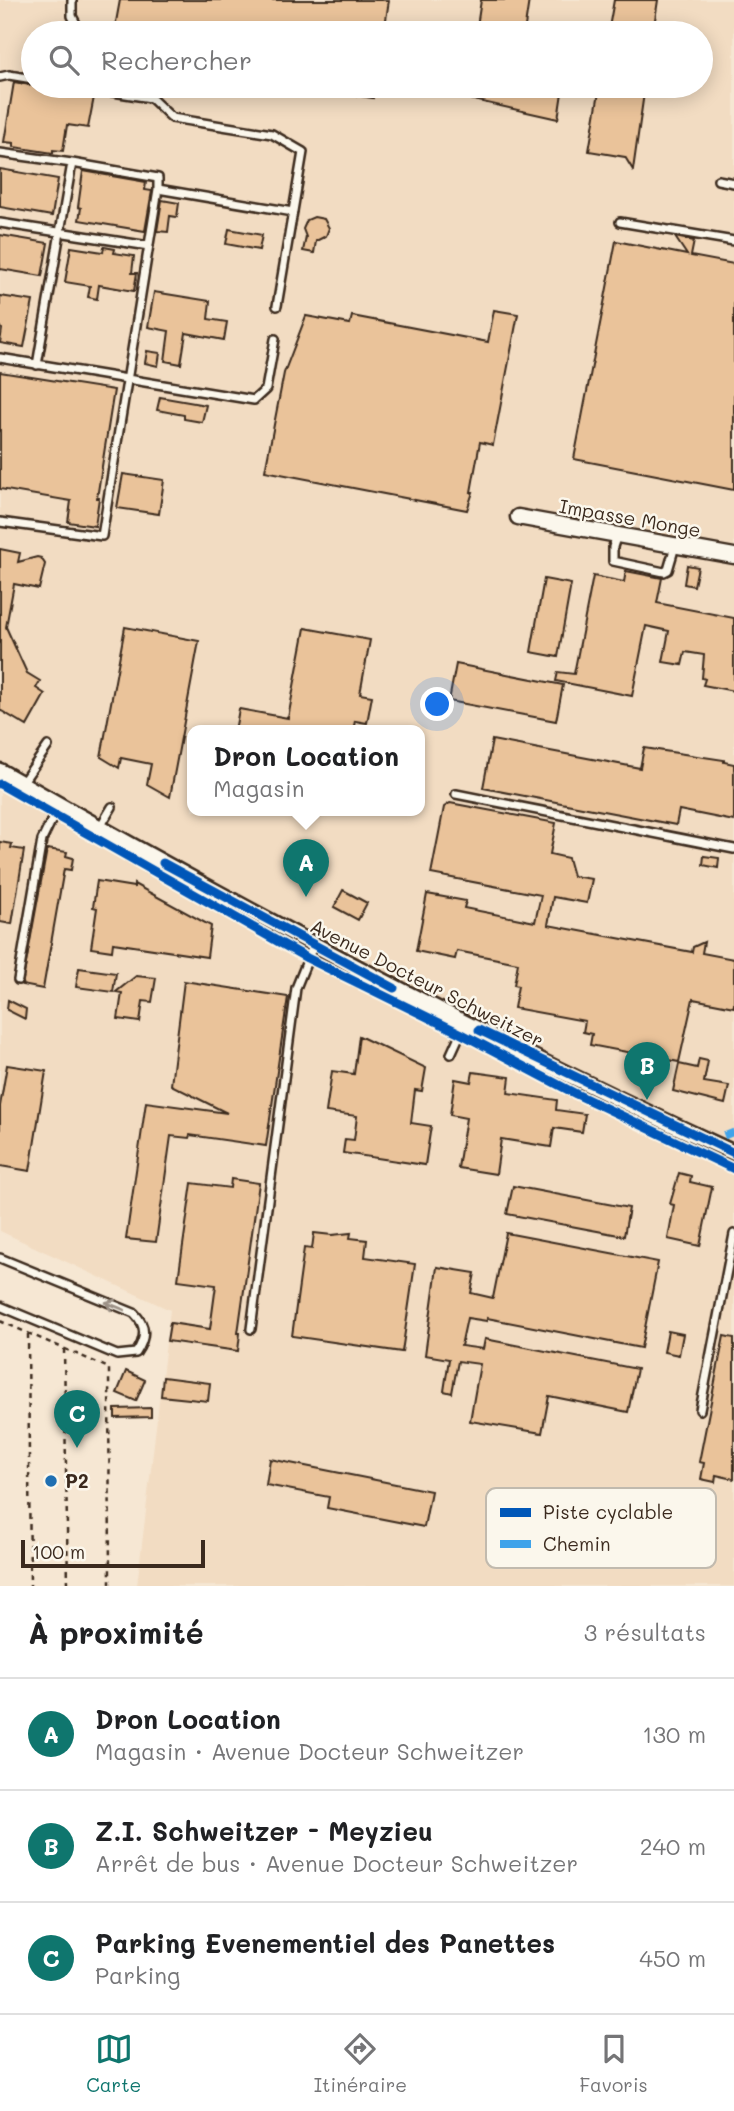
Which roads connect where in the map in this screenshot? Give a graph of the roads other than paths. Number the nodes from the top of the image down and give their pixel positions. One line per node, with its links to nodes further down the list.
1 (72, 0): 2 (lane)
2 (75, 21)
3 (0, 77): 4 (lane)
4 (21, 77)
5 (151, 98): 11 (lane)
6 (0, 153): 7 (lane)
7 (72, 163): 10 (lane); 14 (lane)
8 (718, 180): 9 (lane)
9 (734, 183)
10 (158, 189): 11 (lane); 16 (lane)
11 (293, 212): 17 (lane)
12 (620, 222): 15 (lane)
13 (0, 223): 14 (lane)
14 (60, 232): 16 (lane); 20 (lane)
15 (734, 241)
16 (149, 246): 21 (lane)
17 (277, 306)
18 (275, 339): 21 (lane)
19 (0, 358): 20 (lane)
20 (37, 365): 21 (lane)
21 (127, 380): 23 (lane)
22 (518, 517): 24 (street, Impasse Monge)
23 (0, 522)
24 (617, 535): 25 (street, Impasse Monge); 25 (lane)
25 (676, 546): 26 (street, Impasse Monge)
26 (734, 556)
27 (48, 746): 29 (lane)
28 (0, 771): 29 (street, Avenue Docteur Schweitzer)
29 (22, 783): 31 (street, Avenue Docteur Schweitzer)
30 (456, 794): 34 (lane)
31 (59, 804): 33 (street, Avenue Docteur Schweitzer); 36 (lane)
32 (112, 807): 33 (lane)
33 (100, 828): 35 (street, Avenue Docteur Schweitzer)
34 (734, 849)
35 (313, 946): 37 (street, Avenue Docteur Schweitzer); 43 (lane)
36 (18, 980)
37 (465, 1023): 38 (lane); 39 (street, Avenue Docteur Schweitzer)
38 (451, 1054)
39 (734, 1153)
40 (734, 1234): 44 (lane)
41 (0, 1258): 42 (lane, one-way to 41)
42 (0, 1306)
43 (251, 1329)
44 (700, 1409)

